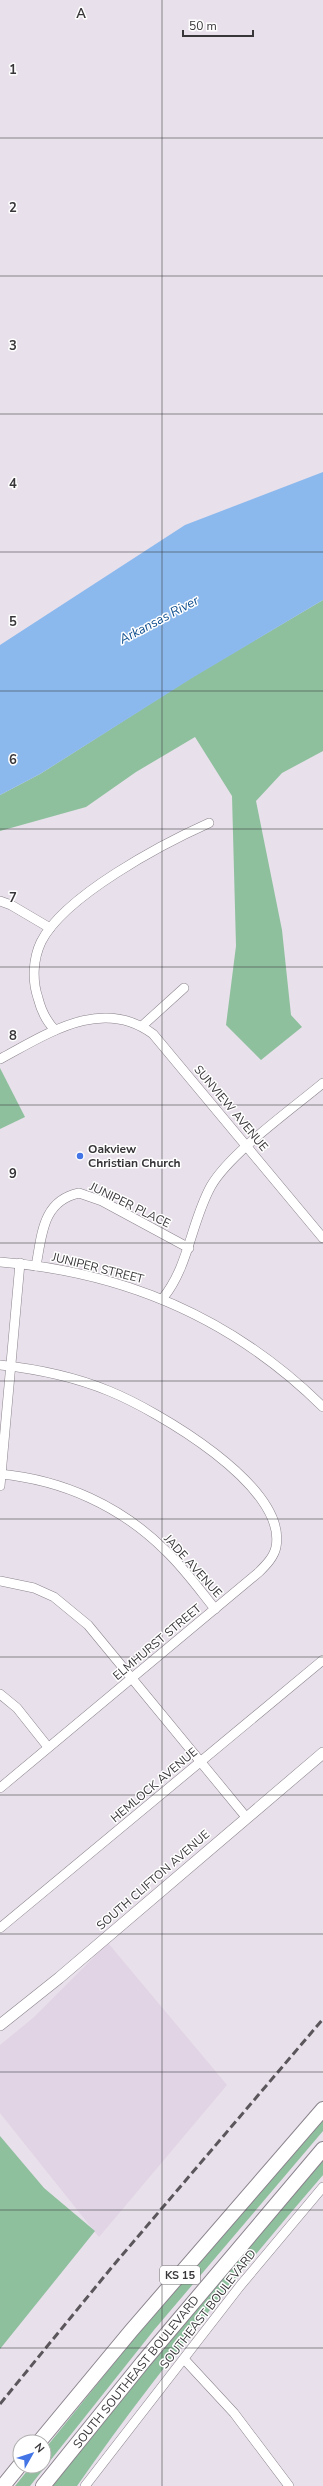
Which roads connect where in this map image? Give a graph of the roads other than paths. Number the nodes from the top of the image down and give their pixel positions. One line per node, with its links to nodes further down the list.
1 (209, 823): 3 (street)
2 (0, 901): 3 (street)
3 (50, 928): 6 (street)
4 (184, 988): 5 (street)
5 (142, 1026): 6 (street, SUNVIEW AVENUE); 9 (street, SUNVIEW AVENUE)
6 (55, 1030): 7 (street, SUNVIEW AVENUE)
7 (0, 1059)
8 (323, 1083): 9 (street)
9 (248, 1147): 10 (street, SUNVIEW AVENUE); 11 (street)
10 (323, 1238)
11 (189, 1248): 14 (street, JUNIPER PLACE); 15 (street)
12 (0, 1262): 13 (street, JUNIPER STREET)
13 (20, 1263): 14 (street, JUNIPER STREET); 17 (street)
14 (36, 1266): 15 (street, JUNIPER STREET)
15 (163, 1298): 18 (street, JUNIPER STREET)
16 (0, 1365): 17 (street, ELMHURST STREET)
17 (11, 1366): 19 (street); 22 (street, ELMHURST STREET)
18 (323, 1408)
19 (1, 1474): 20 (street); 22 (street, JADE AVENUE)
20 (0, 1486)
21 (0, 1581): 24 (street)
22 (216, 1609): 24 (street, ELMHURST STREET)
23 (323, 1660): 28 (street, HEMLOCK AVENUE)
24 (132, 1679): 26 (street, ELMHURST STREET); 28 (street)
25 (0, 1694): 26 (street)
26 (48, 1747): 29 (street, ELMHURST STREET)
27 (323, 1754): 30 (street, SOUTH CLIFTON AVENUE)
28 (200, 1762): 30 (street); 31 (street, HEMLOCK AVENUE)
29 (0, 1788)
30 (246, 1817): 32 (street, SOUTH CLIFTON AVENUE)
31 (0, 1928)
32 (0, 2025)
33 (323, 2109): 37 (main road, KS 15)
34 (323, 2150): 40 (main road, SOUTH SOUTHEAST BOULEVARD / KS 15)
35 (323, 2187): 36 (street, SOUTHEAST BOULEVARD)
36 (184, 2359): 41 (street, SOUTHEAST BOULEVARD); 42 (street)
37 (46, 2434)
38 (13, 2474): 39 (main road)
39 (3, 2486)
40 (43, 2486)
41 (85, 2486)
42 (289, 2486)

